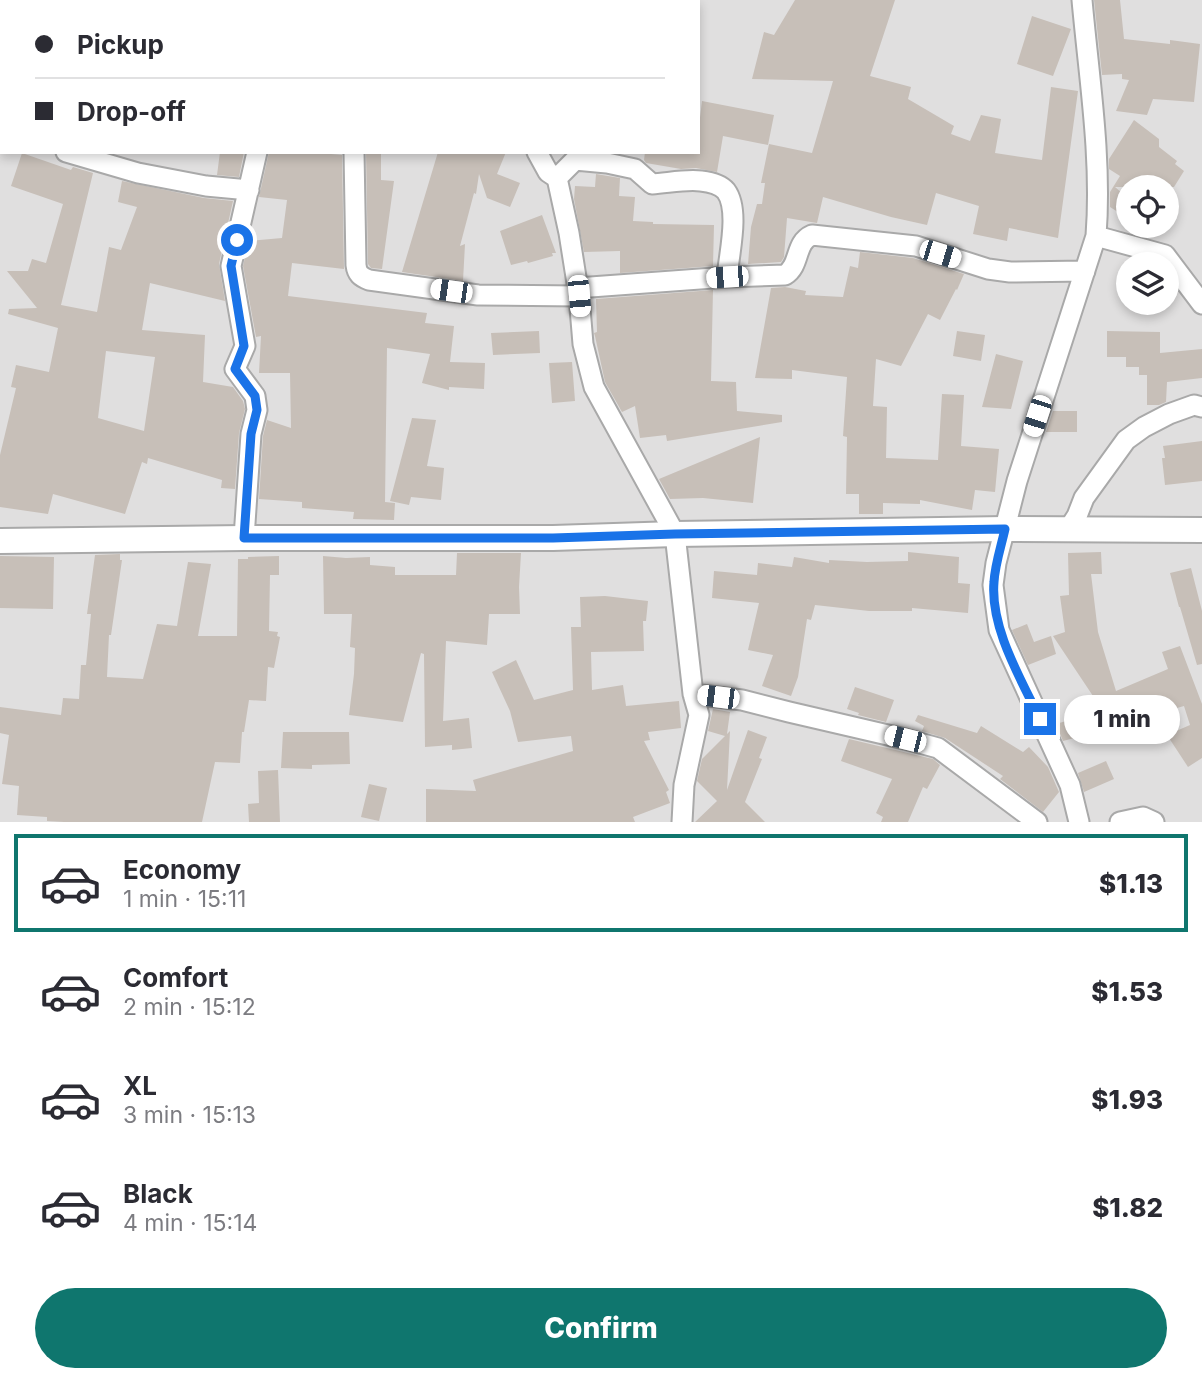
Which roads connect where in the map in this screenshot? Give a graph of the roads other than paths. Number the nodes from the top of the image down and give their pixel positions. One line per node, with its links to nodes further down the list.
1 (1083, 0): 9 (street)
2 (73, 154): 8 (street)
3 (257, 154): 8 (street)
4 (354, 154): 12 (street)
5 (538, 154): 7 (street)
6 (551, 154): 7 (street)
7 (553, 175): 11 (street); 12 (street)
8 (249, 190): 19 (street)
9 (1096, 236): 10 (street); 13 (street)
10 (1085, 271): 11 (street); 15 (street)
11 (727, 277): 12 (street)
12 (578, 292): 18 (street)
13 (1202, 304)
14 (1202, 407): 16 (street)
15 (1005, 529): 16 (street); 18 (street); 24 (street)
16 (1068, 530): 17 (street)
17 (1202, 530)
18 (675, 534): 19 (street); 21 (street)
19 (244, 538): 20 (street)
20 (0, 541)
21 (694, 694): 22 (street); 23 (street)
22 (682, 822)
23 (1037, 822)
24 (1079, 822)
25 (1120, 822): 26 (street)
26 (1154, 822)

